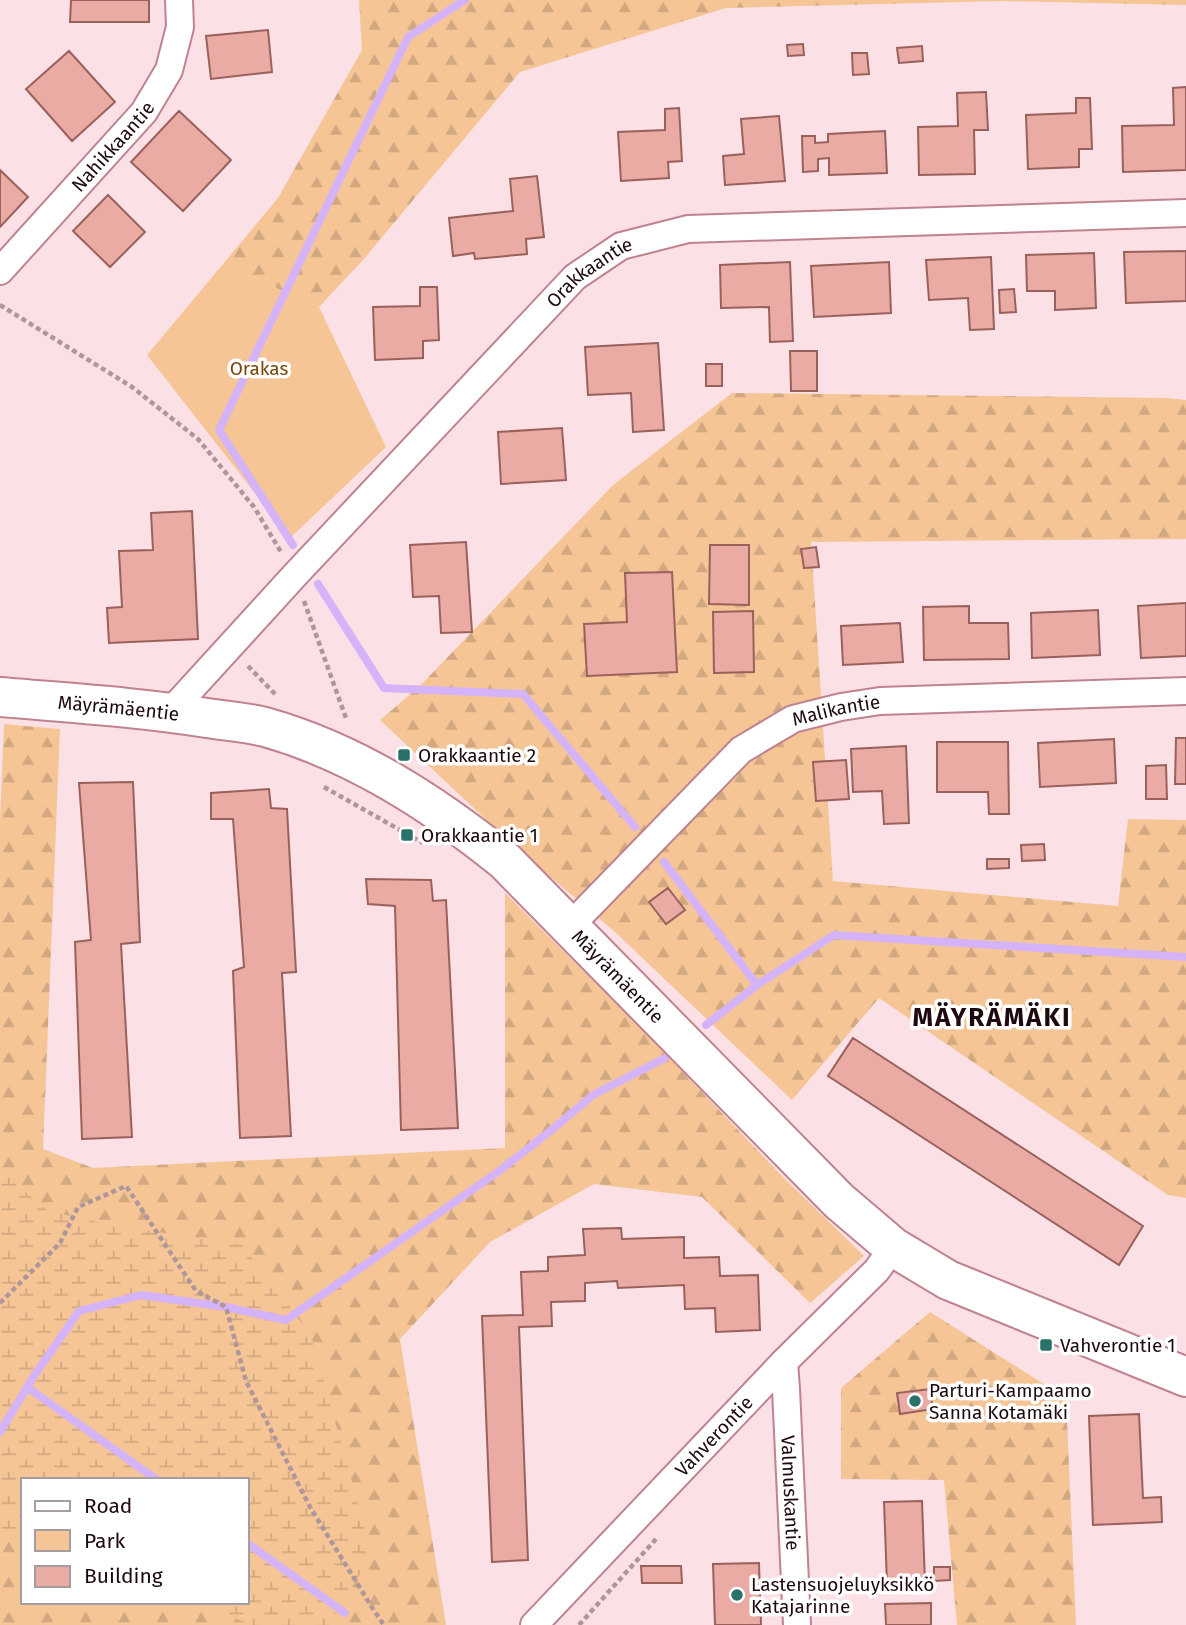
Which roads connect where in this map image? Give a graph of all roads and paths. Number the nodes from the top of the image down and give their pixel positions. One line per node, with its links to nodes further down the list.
1 (179, 0): 3 (street, Nahikkaantie)
2 (1186, 213): 5 (street, Orakkaantie)
3 (0, 271)
4 (0, 304): 5 (path)
5 (295, 575): 6 (street, Orakkaantie); 11 (path)
6 (229, 647): 8 (path); 10 (street, Orakkaantie)
7 (1186, 691): 14 (street, Malikantie)
8 (276, 695)
9 (0, 697): 10 (street, Mäyrämäentie)
10 (170, 712): 14 (street, Mäyrämäentie)
11 (349, 725)
12 (314, 782): 13 (path)
13 (424, 844)
14 (570, 926): 15 (street, Mäyrämäentie)
15 (893, 1247): 17 (street, Vahverontie); 18 (street, Mäyrämäentie)
16 (0, 1303): 19 (path)
17 (784, 1362): 20 (street, Vahverontie); 21 (street, Valmuskantie)
18 (1186, 1377)
19 (384, 1625)
20 (534, 1625)
21 (797, 1625)

